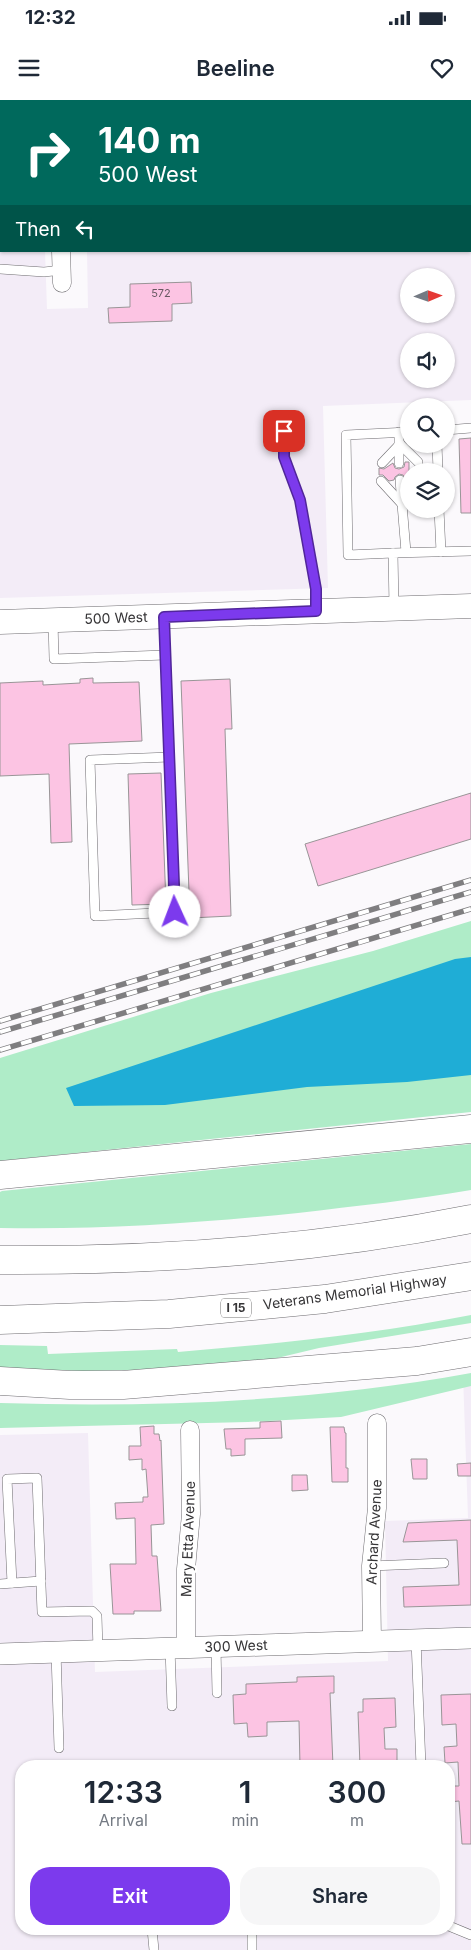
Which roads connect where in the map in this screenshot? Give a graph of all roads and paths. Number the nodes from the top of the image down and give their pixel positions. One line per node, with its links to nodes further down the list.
1 (61, 252): 3 (street)
2 (0, 269): 3 (lane)
3 (62, 276)
4 (471, 428): 5 (lane)
5 (455, 429)
6 (284, 431): 24 (lane)
7 (400, 432): 21 (lane)
8 (400, 444): 12 (lane)
9 (400, 453): 13 (lane)
10 (407, 453): 11 (lane)
11 (414, 462)
12 (385, 463)
13 (400, 463)
14 (385, 481): 15 (lane)
15 (400, 501)
16 (404, 518): 19 (lane)
17 (440, 518): 20 (lane)
18 (471, 551): 20 (lane)
19 (406, 552): 20 (lane); 21 (lane)
20 (441, 552)
21 (393, 553): 23 (lane)
22 (471, 606): 23 (main road, 500 West)
23 (394, 609): 24 (main road, 500 West)
24 (316, 611): 25 (main road, 500 West)
25 (164, 617): 26 (main road, 500 West); 28 (lane)
26 (53, 620): 27 (main road, 500 West); 28 (lane)
27 (0, 622)
28 (165, 656): 29 (lane)
29 (170, 757): 29 (lane)
30 (471, 1129): 31 (highway)
31 (0, 1175)
32 (471, 1219): 33 (highway)
33 (0, 1260)
34 (471, 1276): 35 (highway, Veterans Memorial Highway / I 15)
35 (0, 1320)
36 (471, 1337): 38 (highway)
37 (471, 1352): 38 (highway)
38 (294, 1370): 39 (highway)
39 (0, 1382)
40 (377, 1423): 43 (street, Archard Avenue)
41 (190, 1430): 51 (street, Mary Etta Avenue)
42 (444, 1563): 43 (lane)
43 (371, 1566): 49 (street, Archard Avenue)
44 (41, 1581): 45 (lane); 45 (lane); 52 (lane)
45 (12, 1583): 46 (lane)
46 (0, 1584)
47 (471, 1638): 48 (street, 300 West)
48 (416, 1640): 49 (street, 300 West); 58 (lane)
49 (372, 1641): 50 (street, 300 West)
50 (216, 1646): 51 (street, 300 West); 55 (lane)
51 (178, 1648): 52 (street, 300 West); 56 (lane)
52 (98, 1650): 53 (street, 300 West)
53 (56, 1652): 54 (street, 300 West); 57 (lane)
54 (0, 1654)
55 (217, 1693)
56 (172, 1706)
57 (59, 1748)
58 (422, 1760)
59 (455, 1928): 62 (lane)
60 (153, 1935): 63 (lane)
61 (252, 1935): 64 (lane)
62 (471, 1935)
63 (154, 1950)
64 (252, 1950)

